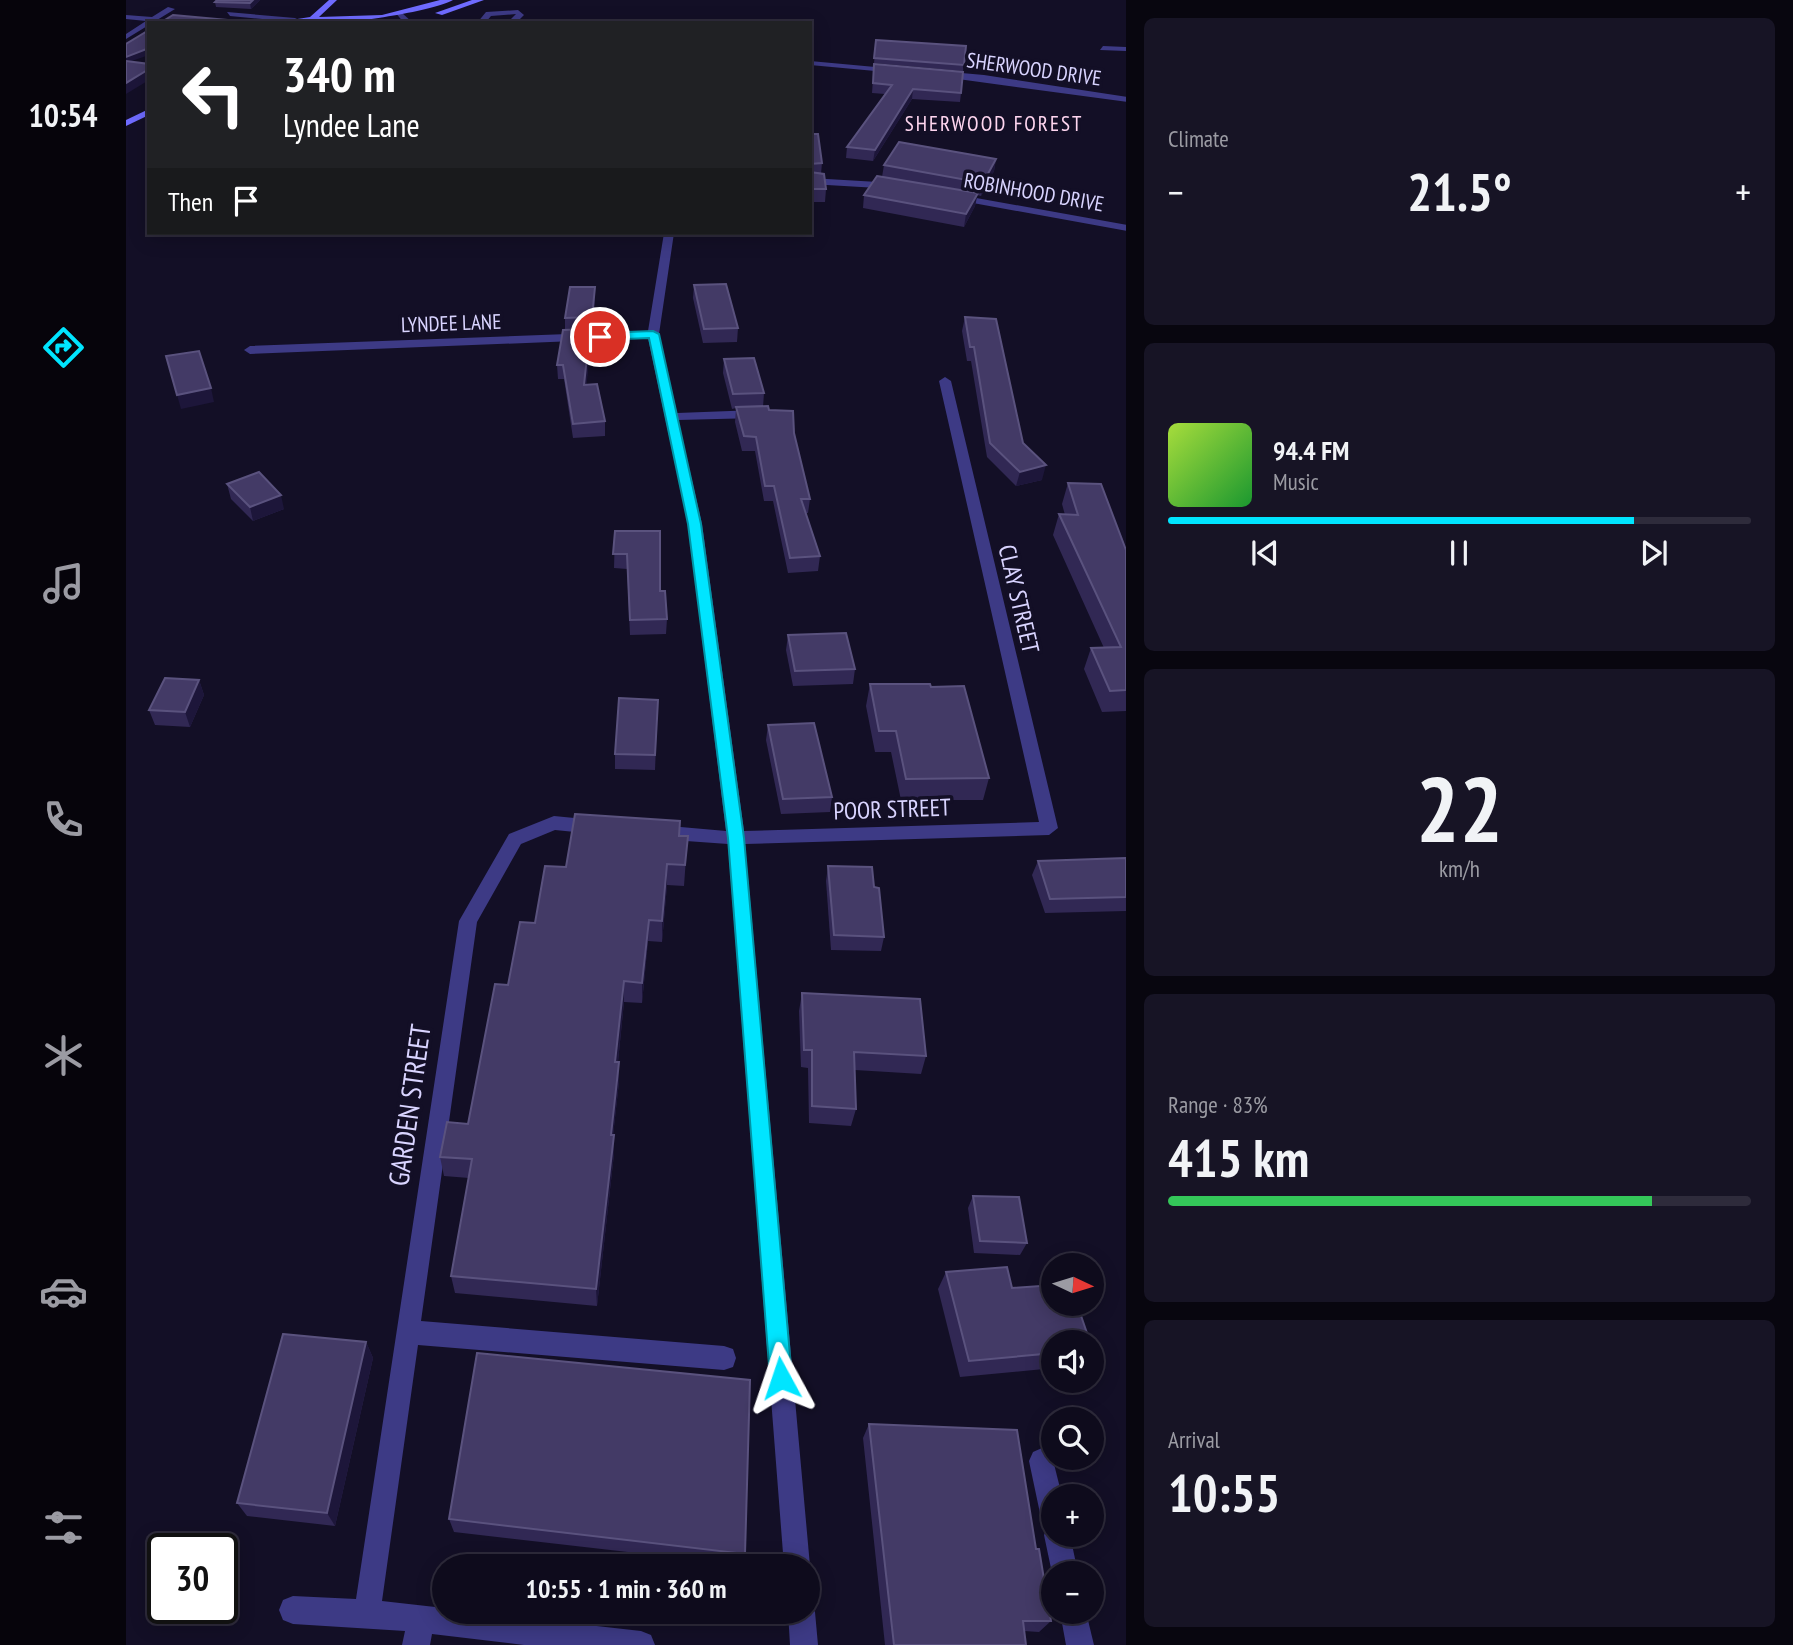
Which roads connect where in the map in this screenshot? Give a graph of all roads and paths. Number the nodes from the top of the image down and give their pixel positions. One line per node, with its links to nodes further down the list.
1 (333, 0): 4 (main road)
2 (449, 0): 8 (main road)
3 (480, 0): 18 (main road)
4 (324, 8): 11 (main road); 16 (main road)
5 (171, 9): 13 (street)
6 (304, 11): 15 (main road)
7 (230, 14): 9 (street)
8 (398, 14): 11 (main road); 17 (street)
9 (251, 16): 14 (street); 15 (street)
10 (126, 17): 12 (street)
11 (356, 18): 16 (main road)
12 (147, 21)
13 (153, 21)
14 (242, 21)
15 (294, 21): 16 (main road)
16 (309, 21)
17 (407, 21)
18 (411, 21)
19 (483, 21): 20 (street)
20 (513, 21)
21 (147, 24): 22 (street)
22 (126, 37)
23 (1103, 48): 24 (street)
24 (1126, 49)
25 (812, 64): 26 (street)
26 (904, 71)
27 (931, 74): 28 (street, SHERWOOD DRIVE)
28 (1126, 100)
29 (147, 113): 30 (main road)
30 (127, 122)
31 (812, 181): 32 (street)
32 (904, 188)
33 (943, 195): 34 (street, ROBINHOOD DRIVE)
34 (1126, 228)
35 (669, 235): 36 (street)
36 (653, 334): 37 (street, LYNDEE LANE); 40 (street)
37 (250, 350)
38 (945, 381): 41 (street, CLAY STREET)
39 (768, 414): 40 (street)
40 (670, 417): 42 (street)
41 (1049, 828): 42 (street, POOR STREET)
42 (736, 838): 43 (street, GARDEN STREET); 45 (street)
43 (408, 1332): 44 (street); 47 (street, GARDEN STREET)
44 (724, 1358)
45 (796, 1554)
46 (293, 1610): 47 (street)
47 (367, 1613): 50 (street)
48 (802, 1624): 52 (street)
49 (1076, 1624): 53 (street)
50 (419, 1632): 51 (street)
51 (641, 1645)
52 (804, 1645)
53 (1080, 1645)

